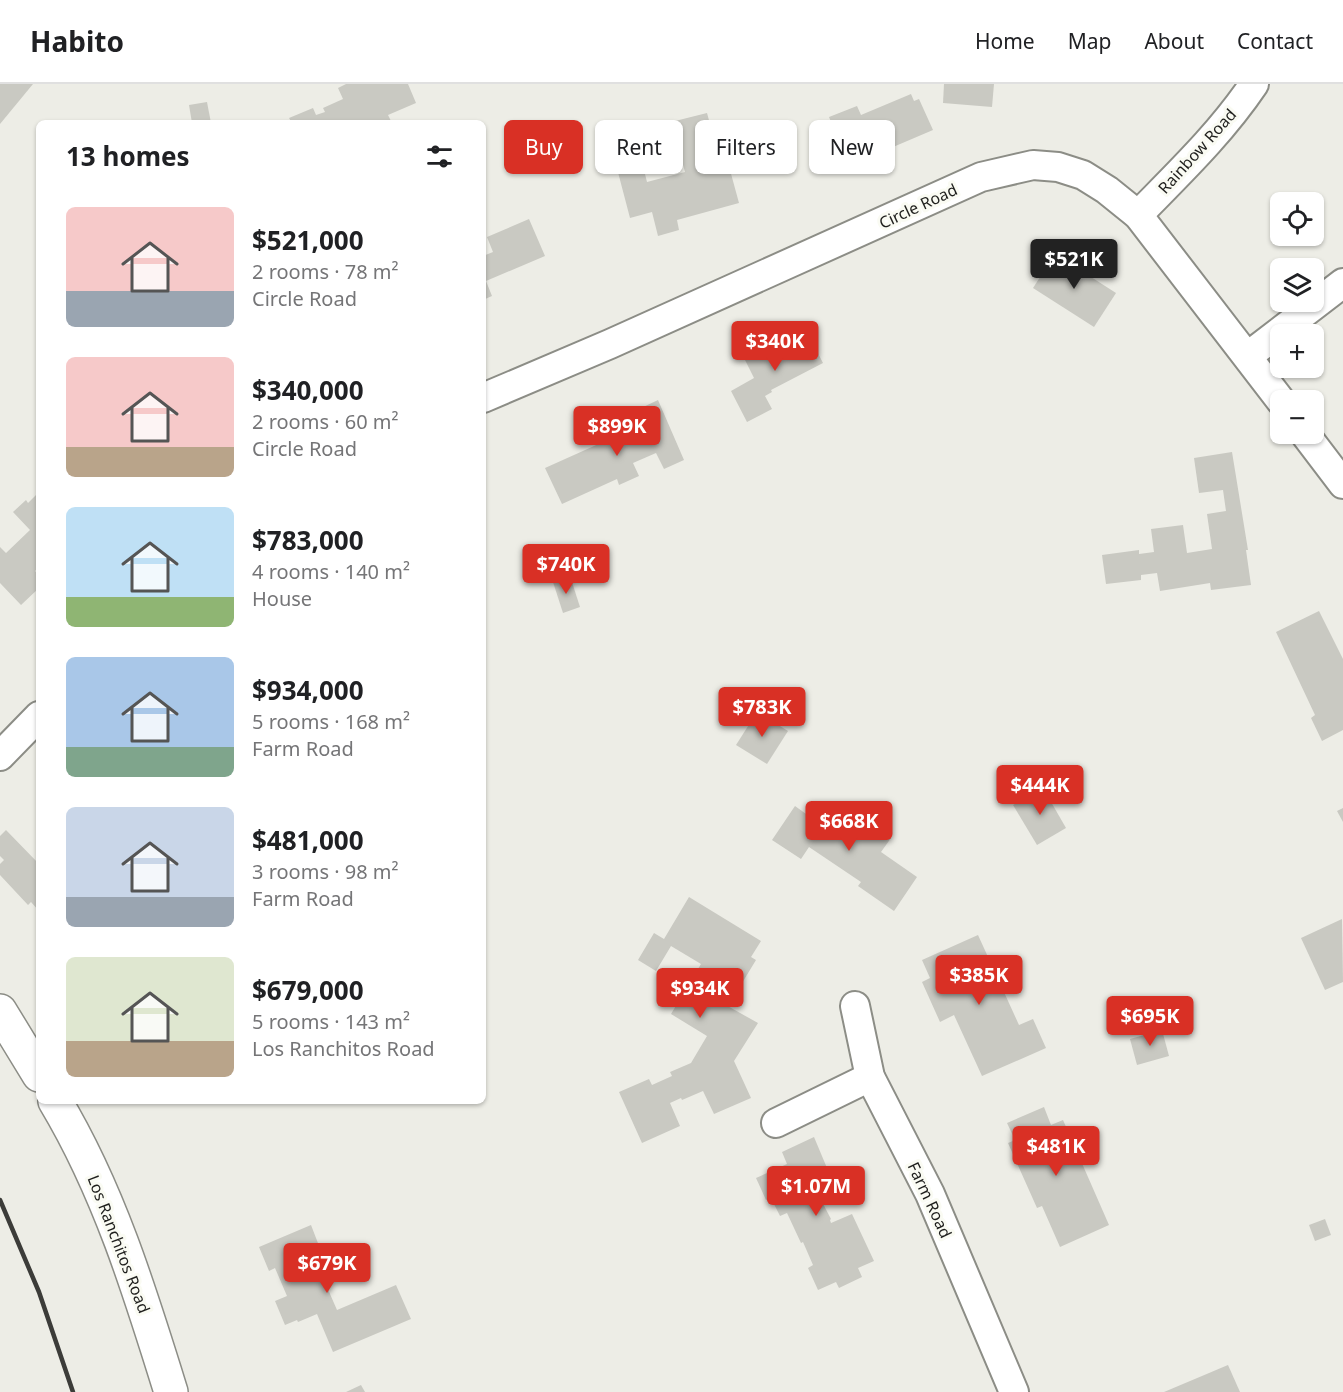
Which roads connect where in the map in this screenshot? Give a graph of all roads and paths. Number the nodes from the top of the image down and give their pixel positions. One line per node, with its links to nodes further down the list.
1 (1254, 84): 2 (street, Rainbow Road)
2 (1138, 215): 4 (street, Circle Road); 6 (street, Circle Road)
3 (1343, 283): 4 (street)
4 (1248, 356): 5 (street, Circle Road)
5 (1274, 390)
6 (486, 397)
7 (1313, 444): 8 (street)
8 (1343, 484)
9 (36, 719): 10 (street)
10 (0, 756)
11 (855, 1006): 14 (street, Farm Road)
12 (0, 1011): 13 (main road)
13 (36, 1070)
14 (870, 1077): 16 (street); 18 (street, Farm Road)
15 (57, 1104): 17 (main road, Los Ranchitos Road)
16 (776, 1123)
17 (171, 1392)
18 (1014, 1392)

